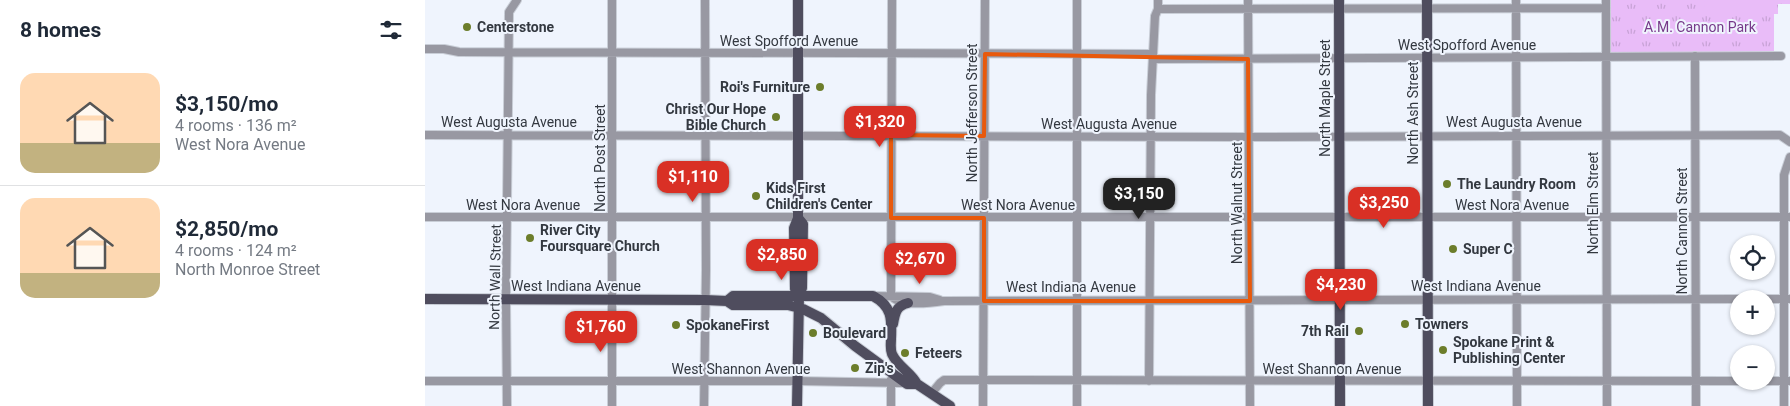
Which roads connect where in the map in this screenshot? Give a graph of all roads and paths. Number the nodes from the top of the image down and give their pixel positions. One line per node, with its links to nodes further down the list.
1 (517, 0): 18 (street, North Wall Street)
2 (613, 0): 20 (street, North Post Street)
3 (705, 0): 19 (street)
4 (798, 0): 21 (main road)
5 (892, 0): 22 (street)
6 (985, 0): 23 (street, North Jefferson Street)
7 (1077, 0): 24 (street)
8 (1158, 0): 14 (street)
9 (1248, 0): 15 (street, North Walnut Street)
10 (1516, 0): 16 (street)
11 (1339, 4): 12 (street); 15 (street); 31 (main road, North Maple Street)
12 (1427, 4): 16 (street); 29 (main road, North Ash Street)
13 (1606, 4): 16 (street); 25 (street, North Elm Street)
14 (1158, 9): 15 (street); 28 (street)
15 (1249, 9): 32 (street, North Walnut Street)
16 (1516, 9): 30 (street)
17 (425, 48): 18 (street, West Spofford Avenue)
18 (508, 53): 20 (street, West Spofford Avenue); 34 (street, North Wall Street)
19 (705, 53): 20 (street, West Spofford Avenue); 21 (street, West Spofford Avenue); 41 (street)
20 (613, 54): 35 (street, North Post Street)
21 (798, 54): 22 (street, West Spofford Avenue); 42 (main road)
22 (893, 54): 23 (street, West Spofford Avenue); 36 (street)
23 (985, 54): 24 (street, West Spofford Avenue); 43 (street, North Jefferson Street)
24 (1077, 54): 28 (street, West Spofford Avenue); 44 (street)
25 (1606, 56): 26 (street, West Spofford Avenue); 30 (street, West Spofford Avenue); 39 (street, North Elm Street)
26 (1695, 56): 27 (street, West Spofford Avenue); 40 (street, North Cannon Street)
27 (1781, 56)
28 (1153, 57): 32 (street, West Spofford Avenue); 45 (street)
29 (1427, 57): 30 (street, West Spofford Avenue); 31 (street, West Spofford Avenue); 37 (main road, North Ash Street)
30 (1516, 57): 38 (street)
31 (1339, 58): 32 (street, West Spofford Avenue); 46 (main road, North Maple Street)
32 (1248, 59): 47 (street, North Walnut Street)
33 (425, 135): 34 (street, West Augusta Avenue)
34 (508, 135): 35 (street, West Augusta Avenue); 52 (street, North Wall Street)
35 (613, 135): 41 (street, West Augusta Avenue); 53 (street, North Post Street)
36 (891, 135): 42 (street, West Augusta Avenue); 43 (street, West Augusta Avenue); 59 (street)
37 (1427, 135): 38 (street, West Augusta Avenue); 46 (street, West Augusta Avenue); 65 (main road, North Ash Street)
38 (1517, 135): 39 (street, West Augusta Avenue); 54 (street)
39 (1606, 135): 40 (street, West Augusta Avenue); 55 (street, North Elm Street)
40 (1694, 135): 48 (street, West Augusta Avenue); 50 (street, North Cannon Street)
41 (705, 136): 42 (street, West Augusta Avenue); 57 (street)
42 (798, 136): 58 (main road)
43 (984, 136): 44 (street, West Augusta Avenue); 60 (street, North Jefferson Street)
44 (1077, 136): 45 (street, West Augusta Avenue); 61 (street)
45 (1151, 136): 47 (street, West Augusta Avenue); 62 (street)
46 (1339, 136): 47 (street, West Augusta Avenue); 64 (main road, North Maple Street)
47 (1249, 137): 63 (street, North Walnut Street)
48 (1790, 142)
49 (1790, 157): 56 (street)
50 (1694, 216): 55 (street, West Nora Avenue); 56 (street, West Nora Avenue); 71 (street, North Cannon Street)
51 (425, 217): 52 (street, West Nora Avenue)
52 (508, 217): 53 (street, West Nora Avenue); 69 (street, North Wall Street)
53 (613, 217): 57 (street, West Nora Avenue); 74 (street, North Post Street)
54 (1517, 217): 55 (street, West Nora Avenue); 65 (street, West Nora Avenue); 80 (street)
55 (1606, 217): 70 (street, North Elm Street)
56 (1787, 217): 73 (street)
57 (705, 218): 58 (street, West Nora Avenue); 75 (street)
58 (798, 218): 59 (street, West Nora Avenue); 84 (main road)
59 (891, 218): 60 (street, West Nora Avenue); 67 (street)
60 (984, 218): 61 (street, West Nora Avenue); 82 (street, North Jefferson Street)
61 (1077, 218): 62 (street, West Nora Avenue); 76 (street)
62 (1150, 218): 63 (street, West Nora Avenue); 77 (street)
63 (1249, 218): 64 (street, West Nora Avenue); 83 (street, North Walnut Street)
64 (1339, 218): 65 (street, West Nora Avenue); 78 (main road, North Maple Street)
65 (1427, 218): 79 (main road, North Ash Street)
66 (873, 296): 67 (street, West Indiana Avenue); 84 (main road, West Indiana Avenue); 86 (main road)
67 (891, 296): 81 (street, West Indiana Avenue); 85 (street, West Indiana Avenue)
68 (425, 299): 69 (main road, West Indiana Avenue)
69 (506, 299): 74 (main road, West Indiana Avenue); 91 (street, North Wall Street)
70 (1606, 299): 71 (street, West Indiana Avenue); 80 (street, West Indiana Avenue); 97 (street, North Elm Street)
71 (1695, 299): 72 (street, West Indiana Avenue); 98 (street, North Cannon Street)
72 (1730, 299)
73 (1787, 299): 100 (street)
74 (613, 300): 75 (main road, West Indiana Avenue); 92 (street, North Post Street)
75 (705, 300): 84 (main road, West Indiana Avenue); 93 (street)
76 (1077, 300): 77 (street, West Indiana Avenue); 82 (street, West Indiana Avenue); 96 (street)
77 (1149, 300): 83 (street, West Indiana Avenue); 101 (street)
78 (1340, 300): 79 (street, West Indiana Avenue); 83 (street, West Indiana Avenue); 103 (main road, North Maple Street)
79 (1427, 300): 80 (street, West Indiana Avenue); 104 (main road, North Ash Street)
80 (1517, 300): 105 (street)
81 (944, 301): 82 (street, West Indiana Avenue); 85 (street, West Indiana Avenue)
82 (984, 301): 95 (street, North Jefferson Street)
83 (1250, 301): 102 (street, North Walnut Street)
84 (799, 302): 87 (main road); 94 (main road)
85 (908, 303): 86 (main road)
86 (891, 336): 87 (main road); 89 (main road)
87 (872, 359): 88 (main road)
88 (891, 378): 89 (main road); 94 (street, West Shannon Avenue); 111 (street)
89 (912, 379): 106 (main road)
90 (425, 381): 91 (street, West Shannon Avenue)
91 (507, 381): 92 (street, West Shannon Avenue); 107 (street, North Wall Street)
92 (612, 381): 93 (street, West Shannon Avenue); 108 (street, North Post Street)
93 (704, 381): 94 (street, West Shannon Avenue); 109 (street)
94 (798, 381): 110 (main road)
95 (984, 381): 96 (street, West Shannon Avenue); 106 (street, West Shannon Avenue); 113 (street, North Jefferson Street)
96 (1077, 381): 101 (street, West Shannon Avenue); 114 (street)
97 (1607, 381): 98 (street, West Shannon Avenue); 105 (street, West Shannon Avenue); 119 (street, North Elm Street)
98 (1696, 381): 99 (street, West Shannon Avenue); 120 (street, North Cannon Street)
99 (1730, 381)
100 (1787, 381): 121 (street)
101 (1149, 382): 102 (street, West Shannon Avenue)
102 (1249, 382): 103 (street, West Shannon Avenue); 115 (street, North Walnut Street)
103 (1340, 382): 104 (street, West Shannon Avenue); 116 (main road, North Maple Street)
104 (1428, 382): 105 (street, West Shannon Avenue); 117 (main road, North Ash Street)
105 (1518, 382): 118 (street)
106 (931, 394): 112 (main road)
107 (507, 406)
108 (612, 406)
109 (704, 406)
110 (797, 406)
111 (891, 406)
112 (950, 406)
113 (983, 406)
114 (1077, 406)
115 (1249, 406)
116 (1340, 406)
117 (1428, 406)
118 (1517, 406)
119 (1607, 406)
120 (1696, 406)
121 (1785, 406)

